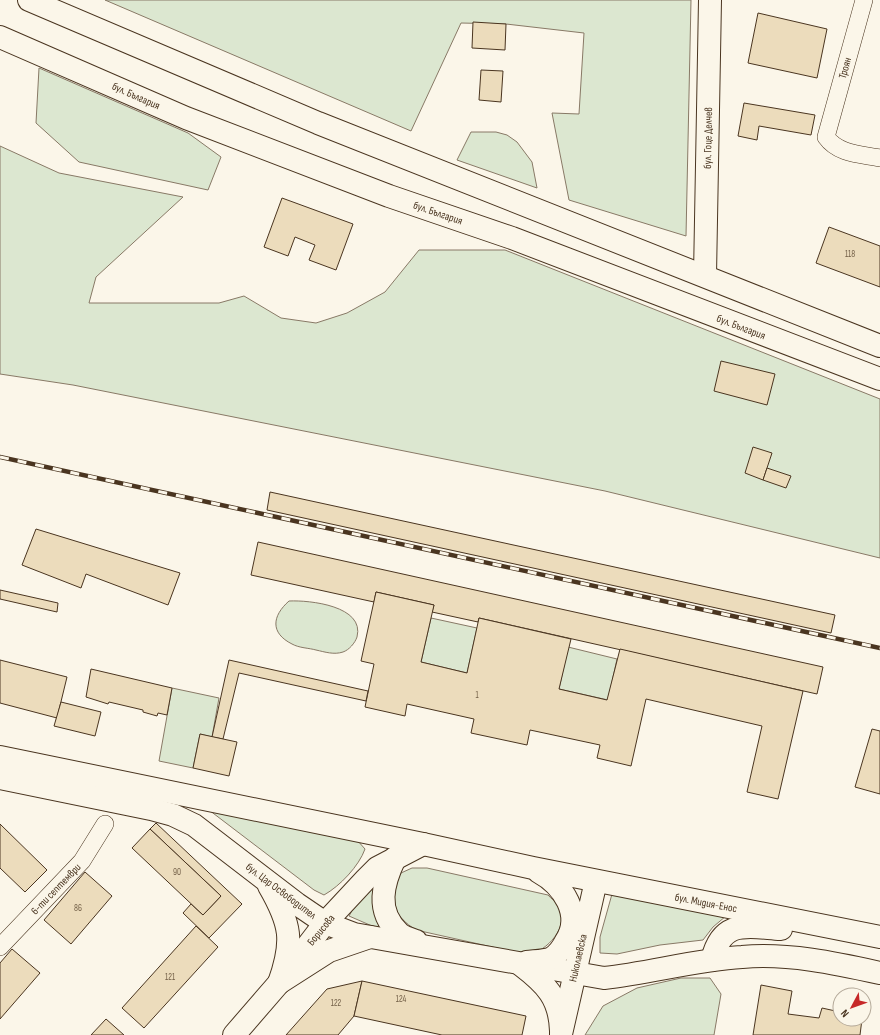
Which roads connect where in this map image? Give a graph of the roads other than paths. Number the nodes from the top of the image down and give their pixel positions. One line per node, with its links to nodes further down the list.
1 (29, 0): 6 (main road)
2 (710, 0): 6 (main road, бул. Гоце Делчев)
3 (864, 0): 5 (street, Троян)
4 (0, 37): 8 (main road, бул. България)
5 (880, 158)
6 (705, 275): 7 (main road)
7 (880, 346)
8 (880, 379)
9 (0, 757): 12 (main road)
10 (0, 778): 15 (main road, бул. Цар Освободител)
11 (105, 824): 21 (street, 6-ти септември)
12 (423, 844): 13 (main road, Борисова); 14 (main road)
13 (395, 858): 17 (main road, Борисова); 20 (main road)
14 (533, 868): 16 (main road, бул. Мидия-Енос); 23 (main road)
15 (266, 880): 17 (main road, бул. Цар Освободител); 26 (main road)
16 (596, 881): 18 (main road, бул. Мидия-Енос); 25 (main road, Николаевска)
17 (325, 923): 19 (main road, бул. Цар Освободител); 26 (main road, Борисова)
18 (870, 935): 22 (main road)
19 (370, 937): 20 (main road, бул. Цар Освободител); 26 (main road)
20 (424, 945): 23 (main road, бул. Цар Освободител)
21 (0, 947)
22 (712, 960): 24 (main road); 25 (main road)
23 (520, 964): 25 (main road, бул. Цар Освободител); 27 (main road)
24 (880, 973)
25 (574, 974): 27 (main road, Николаевска)
26 (279, 983): 28 (main road, Борисова)
27 (561, 1033)
28 (234, 1035)

